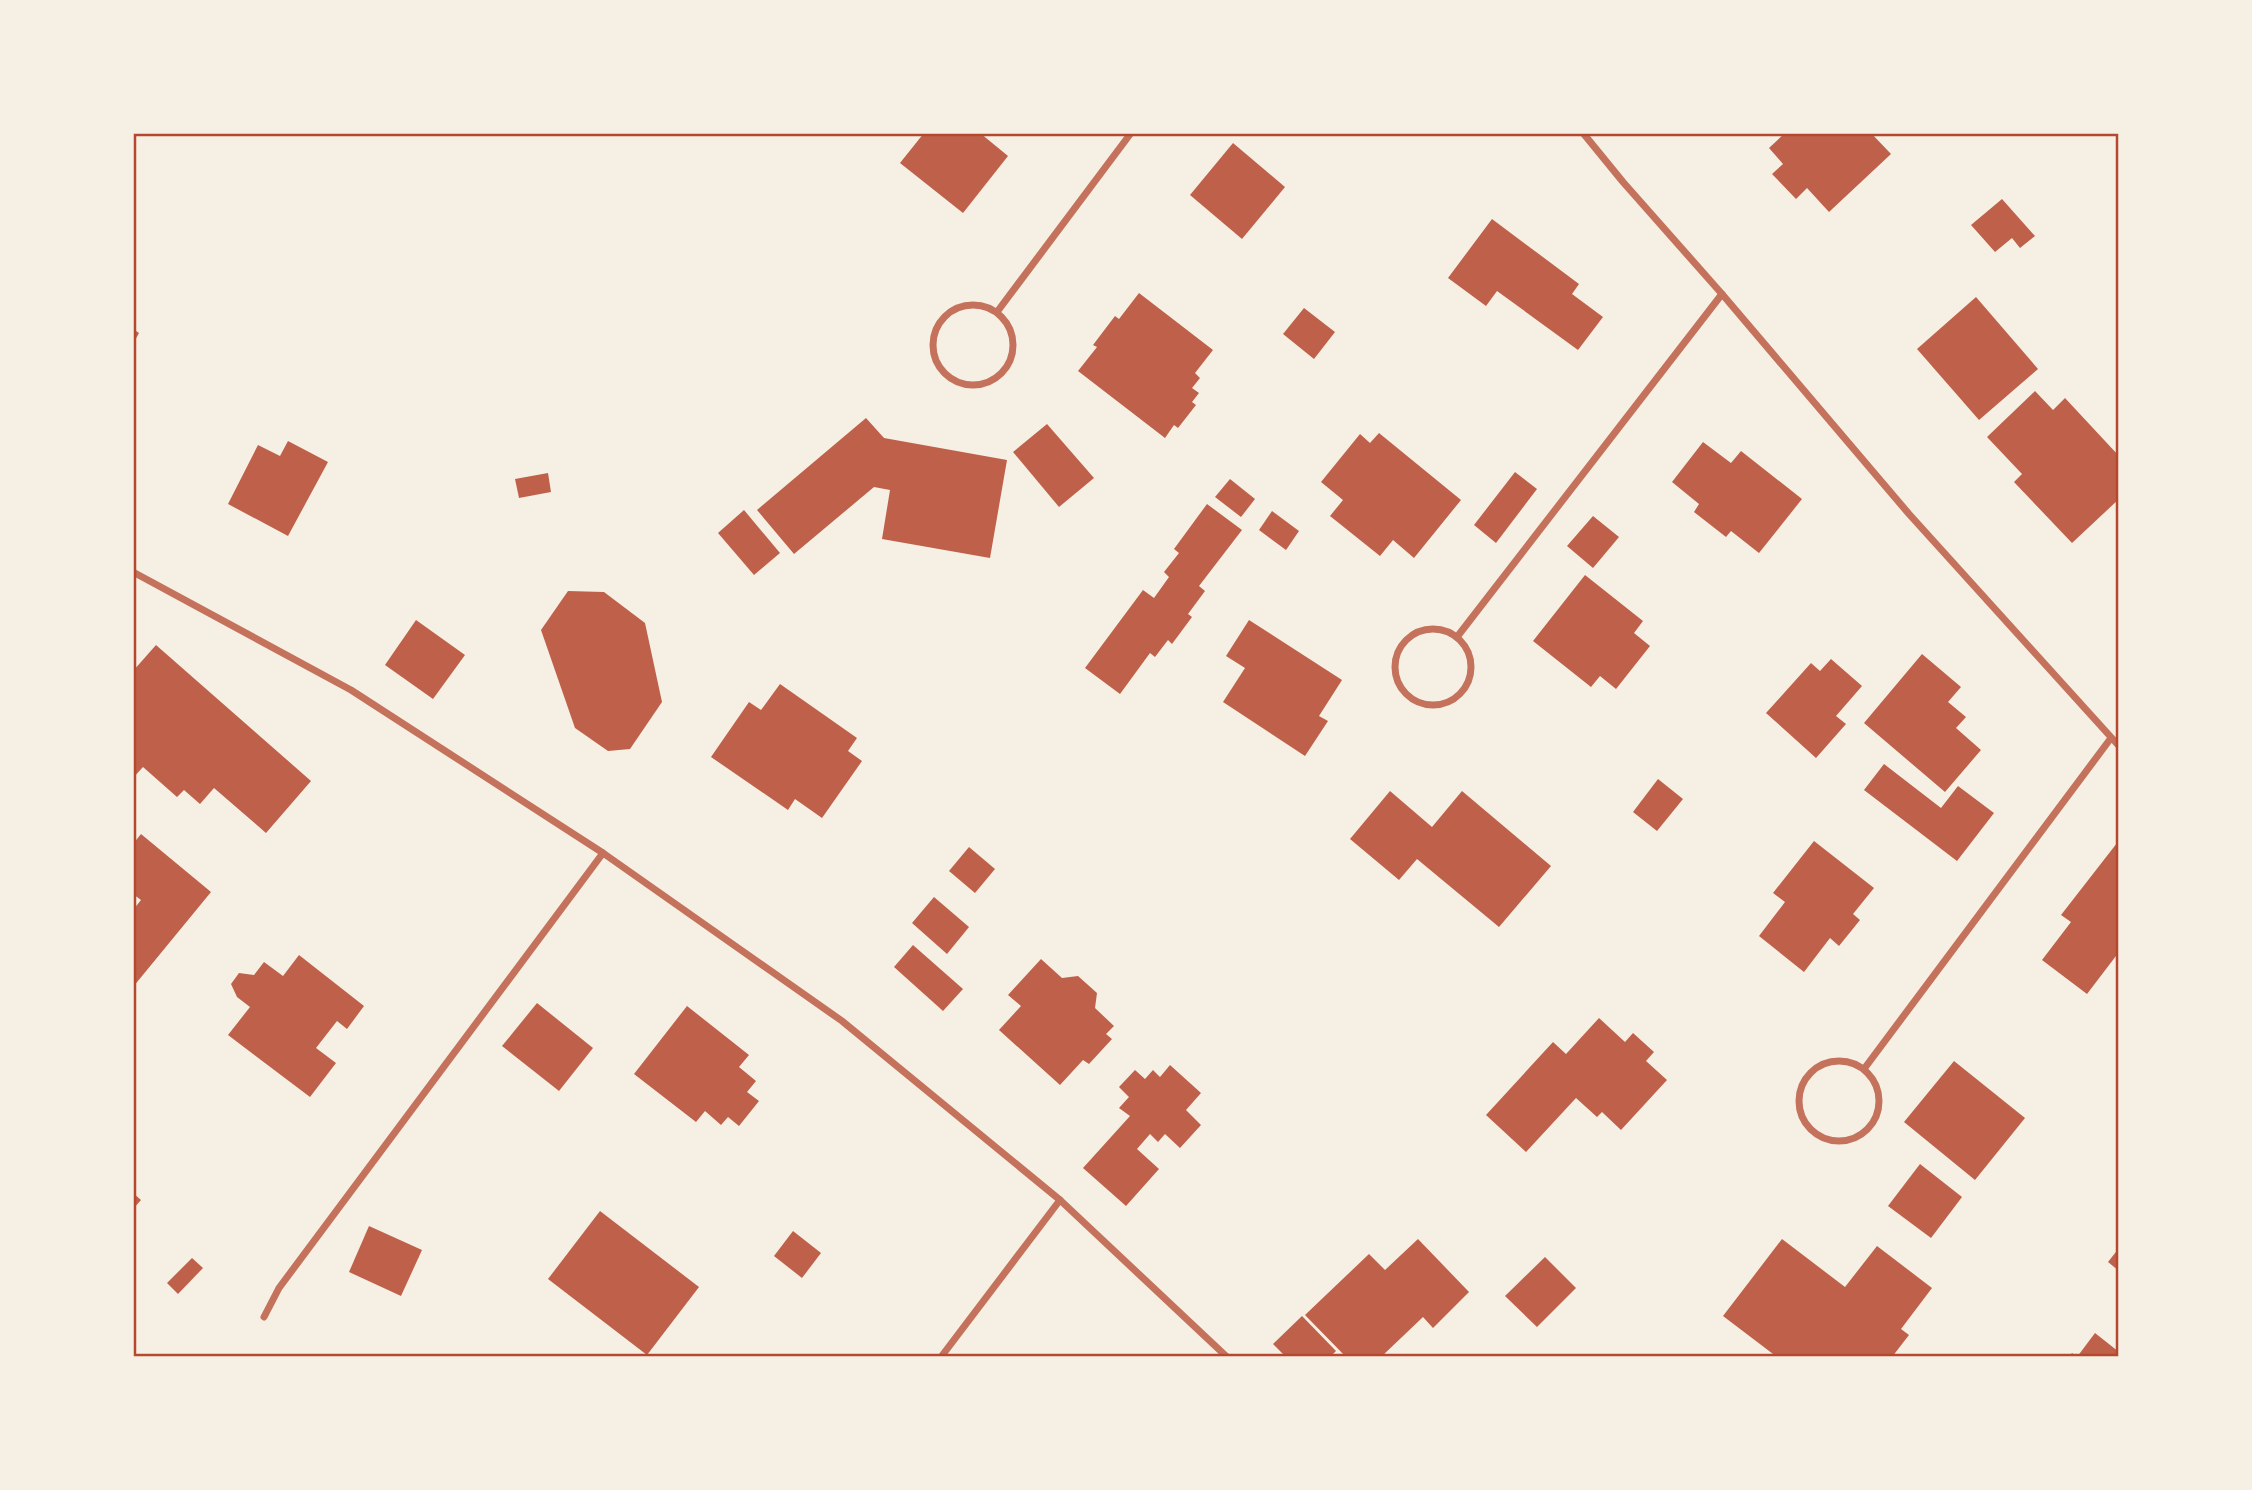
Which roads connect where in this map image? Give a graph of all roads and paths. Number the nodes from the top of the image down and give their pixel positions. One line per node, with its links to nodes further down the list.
1 (1131, 133): 4 (street)
2 (1583, 133): 3 (street)
3 (1722, 294): 6 (street); 7 (street)
4 (997, 312): 4 (street)
5 (133, 572): 9 (street)
6 (1457, 637): 6 (street)
7 (2111, 738): 8 (street); 10 (street)
8 (2119, 746)
9 (603, 853): 11 (street); 12 (street)
10 (1864, 1069): 10 (street)
11 (1060, 1200): 13 (street); 14 (street)
12 (264, 1317)
13 (941, 1357)
14 (1227, 1357)

